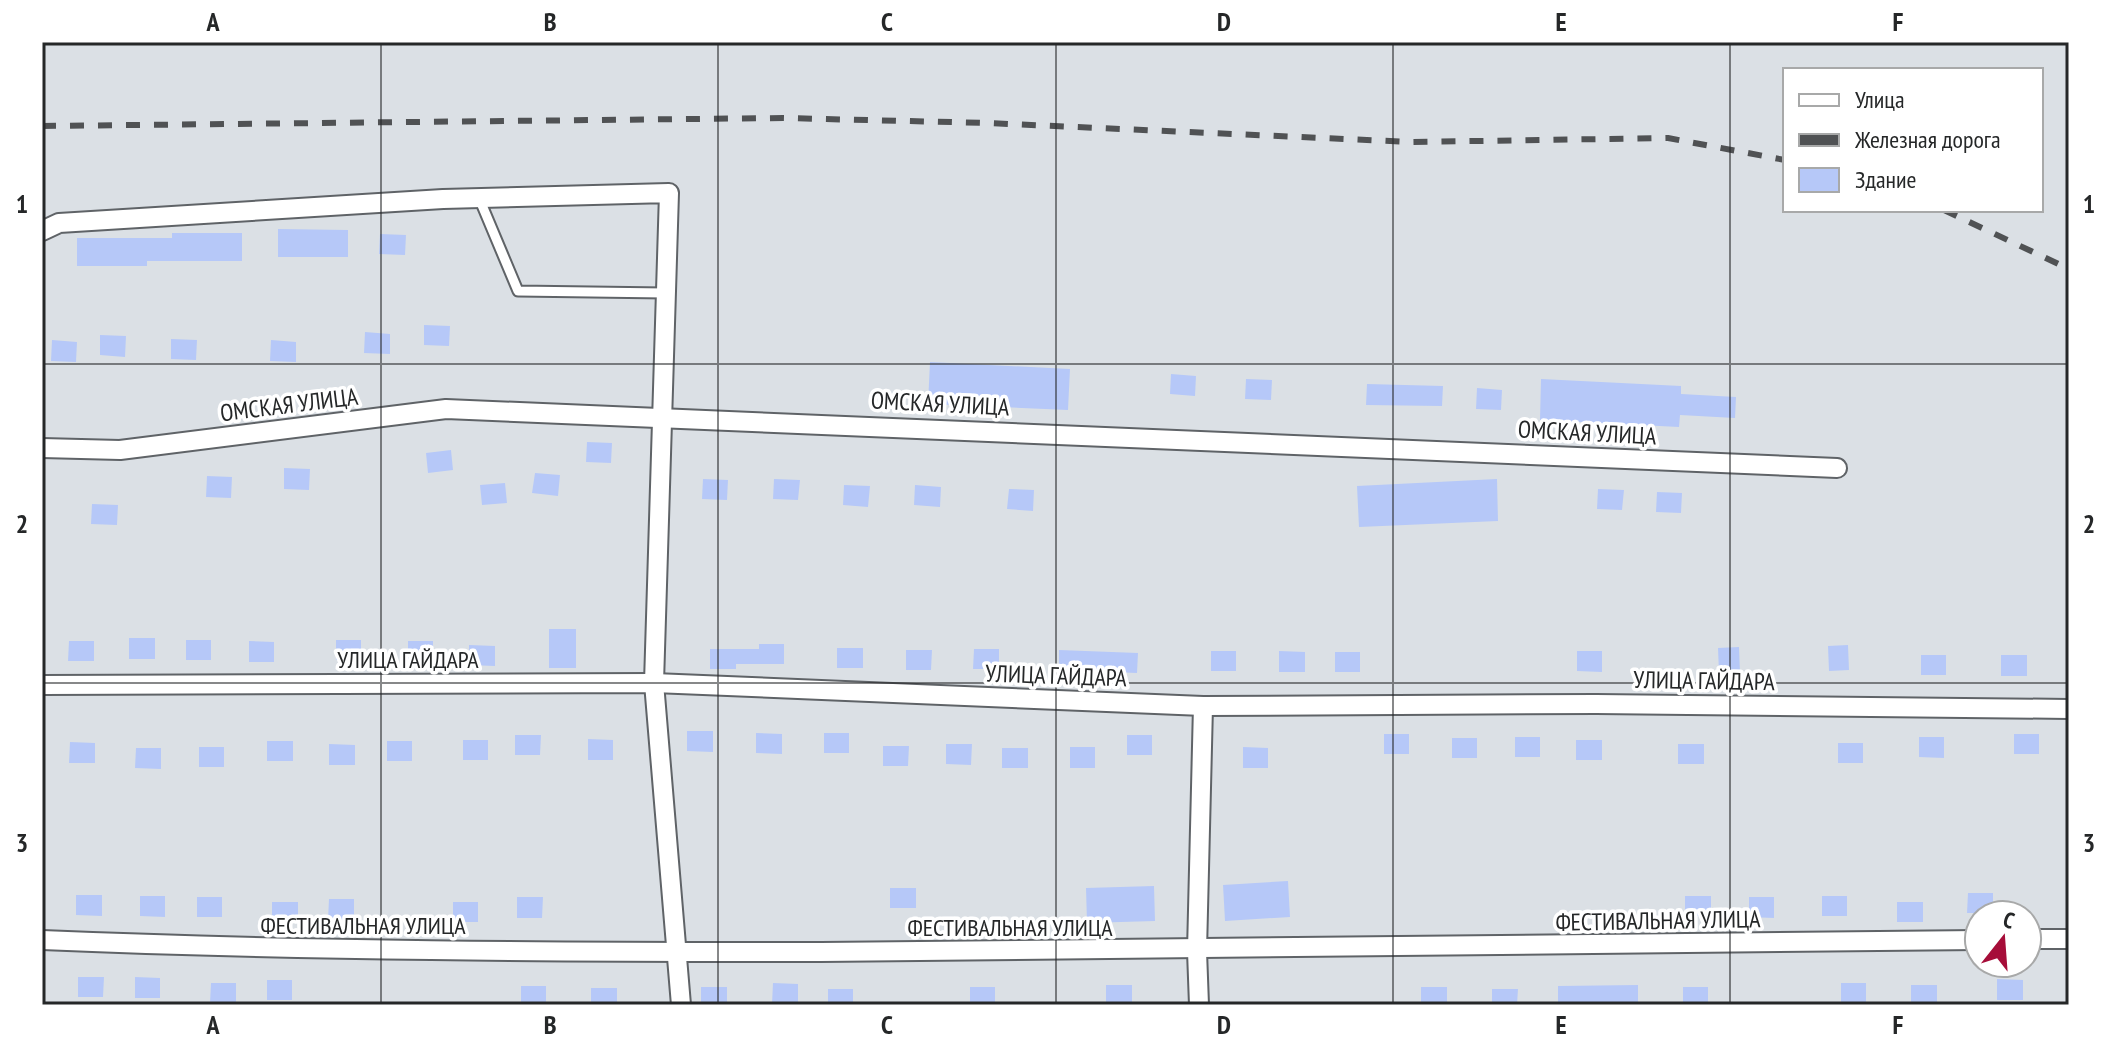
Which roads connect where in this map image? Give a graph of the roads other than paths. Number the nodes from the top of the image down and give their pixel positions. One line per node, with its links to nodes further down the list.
1 (479, 198): 2 (street); 3 (lane); 3 (street)
2 (42, 231)
3 (665, 293): 4 (street)
4 (660, 416): 5 (street, ОМСКАЯ УЛИЦА); 6 (street, ОМСКАЯ УЛИЦА); 7 (street)
5 (42, 448)
6 (1837, 468)
7 (654, 683): 8 (street, УЛИЦА ГАЙДАРА); 9 (street, УЛИЦА ГАЙДАРА); 16 (street)
8 (42, 685)
9 (1203, 706): 10 (street, УЛИЦА ГАЙДАРА); 15 (street)
10 (2069, 709)
11 (2043, 939): 12 (street)
12 (2069, 939)
13 (42, 940): 16 (street, ФЕСТИВАЛЬНАЯ УЛИЦА)
14 (1963, 940): 15 (street, ФЕСТИВАЛЬНАЯ УЛИЦА)
15 (1197, 951): 16 (street, ФЕСТИВАЛЬНАЯ УЛИЦА); 18 (street)
16 (677, 952): 17 (street)
17 (681, 1005)
18 (1199, 1005)

